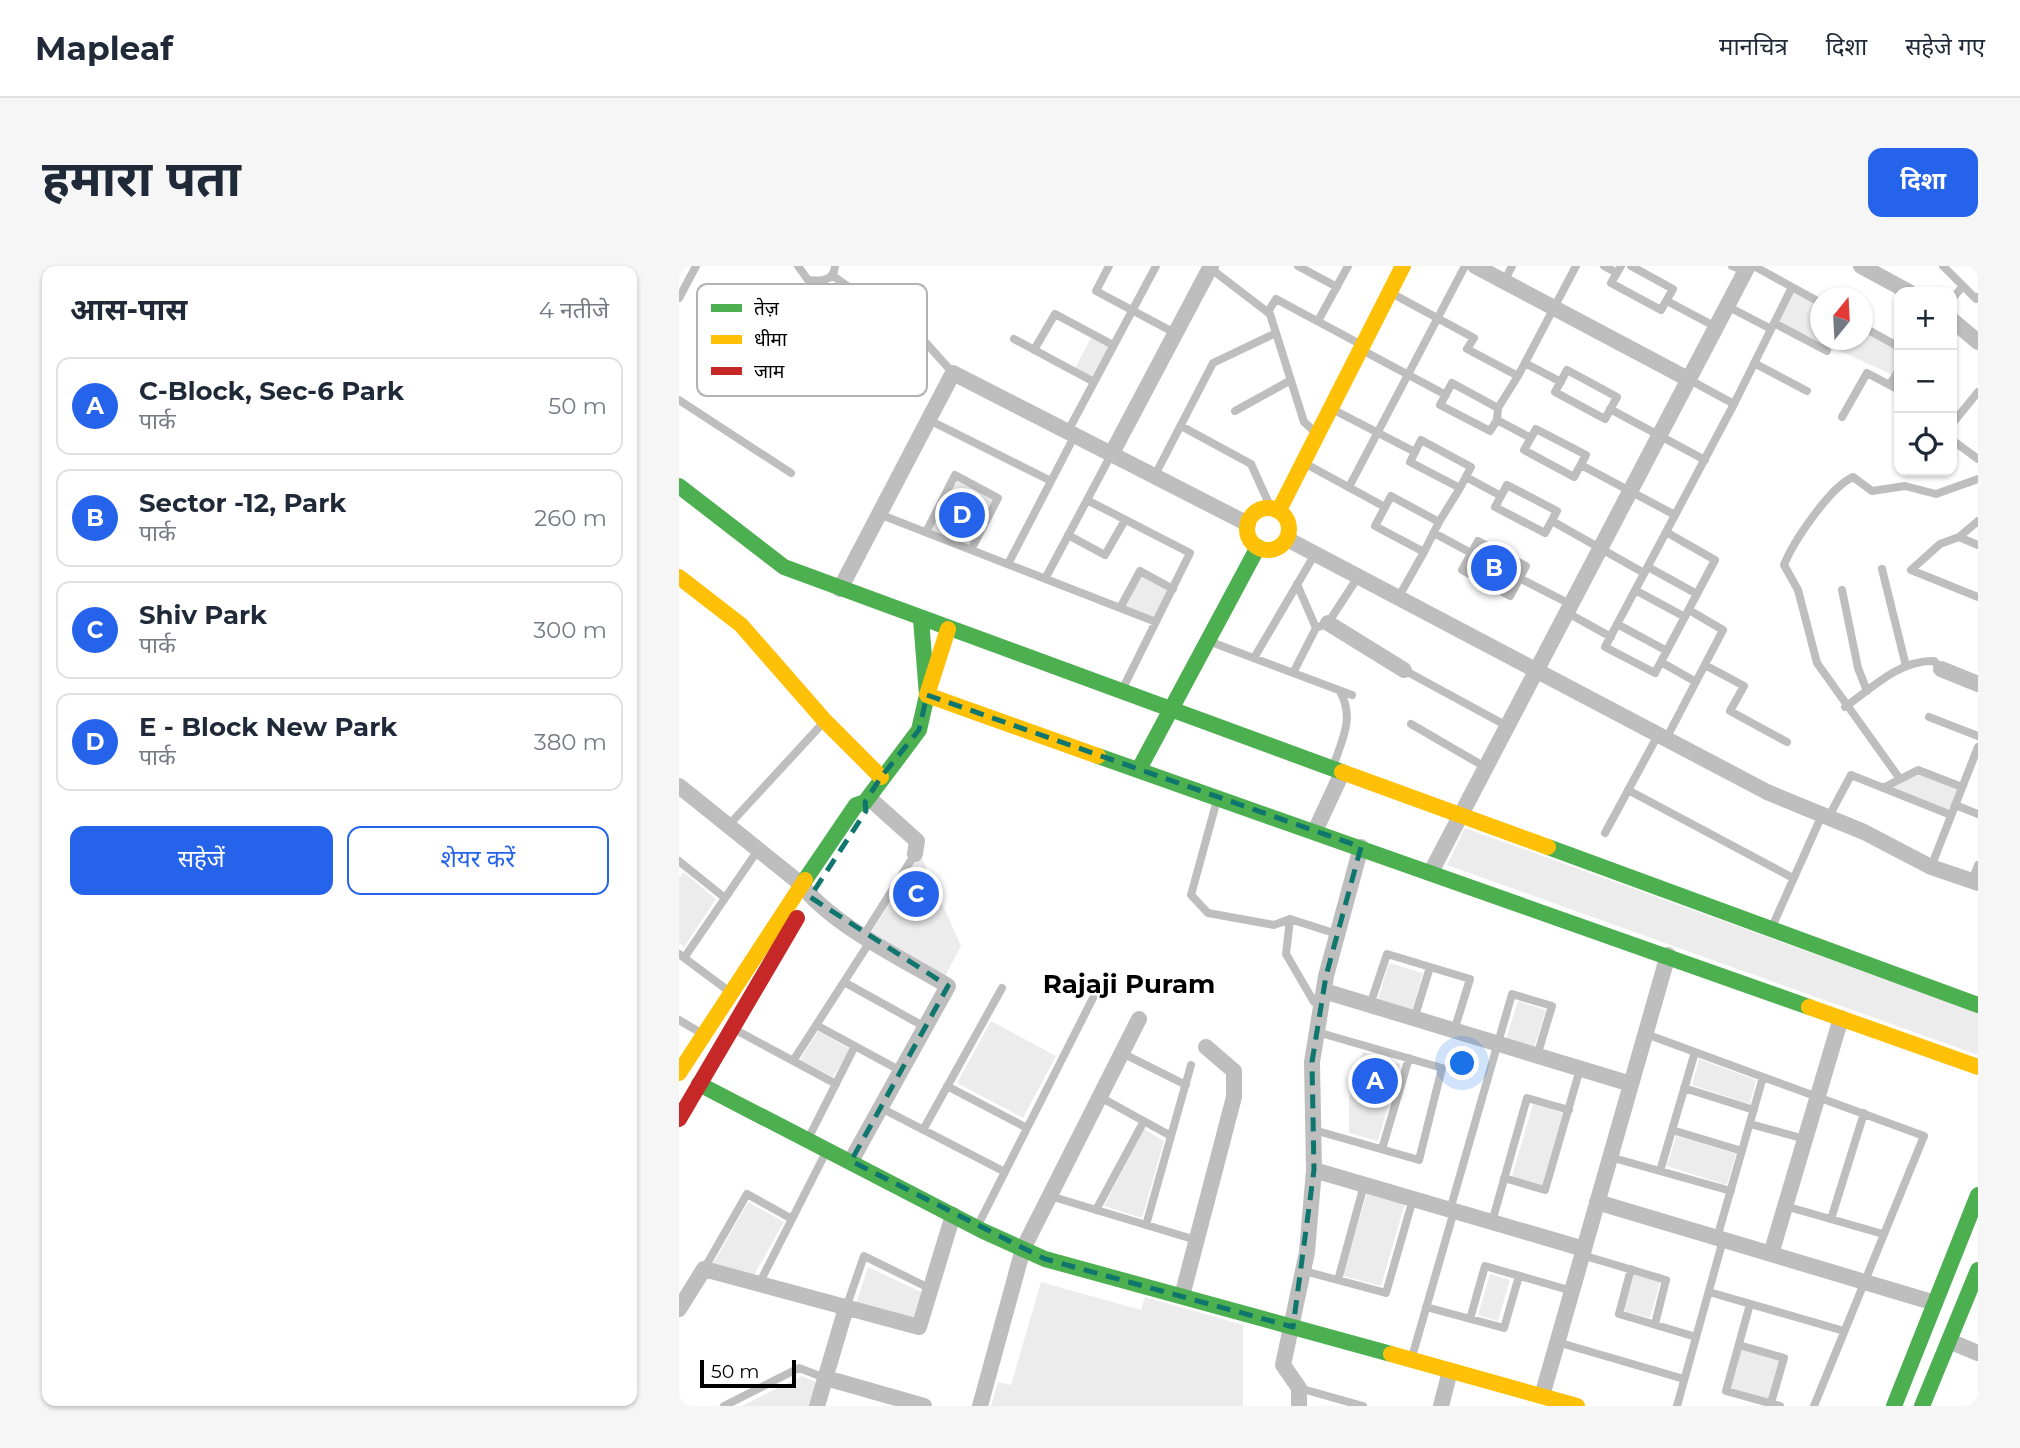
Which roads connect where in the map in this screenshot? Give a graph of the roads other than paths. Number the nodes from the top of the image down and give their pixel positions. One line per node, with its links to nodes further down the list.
1 (696, 266): 30 (lane)
2 (798, 266): 19 (lane)
3 (1109, 266): 34 (lane)
4 (1156, 266): 34 (lane)
5 (1298, 266): 23 (lane)
6 (1348, 266): 23 (lane)
7 (1403, 266): 26 (street)
8 (1465, 266): 36 (lane)
9 (1475, 266): 20 (street)
10 (1512, 266): 20 (lane)
11 (1576, 266): 33 (lane)
12 (1604, 266): 18 (lane)
13 (1631, 266): 31 (lane)
14 (1861, 266): 25 (street)
15 (1943, 266): 22 (lane)
16 (1210, 267): 35 (lane); 41 (street)
17 (1745, 267): 24 (lane); 32 (street)
18 (1619, 270): 31 (lane)
19 (834, 271): 21 (lane)
20 (1504, 282): 33 (street)
21 (851, 284)
22 (1963, 286): 27 (lane); 29 (lane)
23 (1336, 287): 37 (lane)
24 (1792, 287): 28 (lane); 39 (lane)
25 (1900, 287)
26 (1389, 293): 36 (lane); 49 (street)
27 (1957, 293)
28 (1810, 297)
29 (1978, 297)
30 (679, 298)
31 (1667, 300): 40 (lane)
32 (1727, 306): 39 (lane); 40 (street)
33 (1555, 308): 52 (lane); 58 (street)
34 (1132, 310): 41 (lane); 48 (lane)
35 (1268, 312): 37 (lane); 42 (lane)
36 (1437, 318): 55 (lane); 56 (lane)
37 (1318, 321): 49 (lane)
38 (1957, 324): 45 (street)
39 (1772, 326): 51 (lane); 53 (lane)
40 (1716, 327): 58 (street)
41 (1175, 333): 85 (street)
42 (1276, 333): 59 (lane); 77 (lane)
43 (1873, 333): 47 (lane)
44 (1014, 340): 50 (lane)
45 (1978, 342)
46 (927, 344): 54 (lane)
47 (1894, 344)
48 (1114, 345): 50 (lane); 60 (lane)
49 (1362, 347): 55 (lane); 69 (street)
50 (1034, 350): 60 (lane)
51 (1827, 351)
52 (1525, 363): 56 (lane); 61 (lane)
53 (1754, 363): 64 (lane); 68 (lane)
54 (953, 373): 74 (street); 78 (street)
55 (1408, 374): 66 (lane); 79 (lane)
56 (1518, 376): 70 (lane)
57 (1894, 378): 62 (lane)
58 (1688, 379): 68 (lane); 81 (street)
59 (1291, 380): 72 (lane); 80 (lane)
60 (1094, 382): 78 (lane)
61 (1561, 382): 71 (lane); 71 (lane)
62 (1890, 384): 63 (lane); 73 (lane)
63 (1894, 387)
64 (1807, 391)
65 (1978, 392): 76 (lane)
66 (1446, 395): 70 (lane); 75 (lane)
67 (679, 401): 90 (lane)
68 (1734, 404): 87 (lane)
69 (1331, 408): 79 (lane); 80 (street)
70 (1497, 408): 75 (lane)
71 (1610, 409): 81 (lane)
72 (1235, 411)
73 (1842, 417)
74 (929, 419): 94 (lane); 103 (street)
75 (1497, 419): 82 (lane)
76 (1957, 419)
77 (1181, 426): 91 (lane); 102 (lane)
78 (1072, 433): 85 (street); 94 (lane)
79 (1378, 433): 84 (lane); 96 (lane)
80 (1318, 434): 88 (street)
81 (1658, 435): 87 (lane); 98 (street)
82 (1531, 438): 89 (lane); 89 (lane)
83 (1957, 444): 86 (lane)
84 (1415, 452): 92 (lane); 97 (lane)
85 (1112, 453): 91 (street); 100 (lane)
86 (1978, 459)
87 (1705, 460): 104 (lane)
88 (1303, 463): 96 (lane); 102 (street)
89 (1581, 466): 98 (lane)
90 (792, 473)
91 (1155, 475): 109 (street)
92 (1466, 477): 97 (lane); 99 (lane)
93 (1978, 479): 164 (lane)
94 (1051, 481): 123 (lane)
95 (679, 486): 131 (street)
96 (1349, 487): 101 (lane)
97 (1460, 488): 108 (lane)
98 (1629, 490): 104 (lane); 118 (street)
99 (1501, 496): 107 (lane); 107 (lane)
100 (1087, 500): 105 (lane); 113 (lane)
101 (1385, 507): 108 (lane); 120 (lane)
102 (1275, 509): 109 (street); 115 (street)
103 (879, 514): 110 (lane); 131 (street)
104 (1675, 515): 111 (lane)
105 (1125, 520): 113 (lane); 132 (lane)
106 (1978, 520): 114 (lane)
107 (1552, 521): 118 (lane)
108 (1439, 522): 112 (lane)
109 (1248, 524): 117 (street)
110 (926, 532): 119 (lane); 119 (lane)
111 (1666, 532): 125 (lane); 135 (lane)
112 (1434, 533): 120 (lane); 121 (lane)
113 (1068, 535): 129 (lane)
114 (1959, 537): 116 (lane); 136 (lane)
115 (1287, 539): 117 (street); 122 (street)
116 (1978, 545)
117 (1258, 547): 147 (street)
118 (1599, 547): 125 (lane); 139 (street)
119 (971, 550): 123 (lane)
120 (1424, 552): 137 (lane)
121 (1471, 553): 128 (lane); 128 (lane)
122 (1315, 554): 127 (street); 130 (lane)
123 (1008, 564): 129 (lane)
124 (1882, 569): 152 (lane)
125 (1646, 570): 133 (lane); 135 (lane)
126 (679, 577): 167 (street)
127 (1358, 577): 137 (street); 144 (lane)
128 (1520, 578): 139 (lane)
129 (1045, 579): 138 (lane)
130 (1297, 584): 144 (lane); 149 (lane)
131 (840, 589): 141 (street)
132 (1173, 589): 138 (lane); 142 (lane)
133 (1635, 590): 140 (lane); 143 (lane)
134 (1842, 590): 160 (lane)
135 (1697, 594): 140 (lane)
136 (1978, 597)
137 (1398, 598): 155 (street)
138 (1120, 608): 142 (lane)
139 (1568, 608): 146 (lane); 155 (street)
140 (1687, 614): 148 (lane); 151 (lane)
141 (921, 619): 145 (street); 162 (street)
142 (1156, 622): 161 (lane)
143 (1617, 624): 146 (lane); 148 (lane)
144 (1322, 625): 154 (street); 156 (lane)
145 (948, 629): 161 (street); 162 (street)
146 (1611, 637): 150 (lane)
147 (1208, 641): 149 (lane); 165 (street)
148 (1667, 651): 150 (lane)
149 (1254, 658): 156 (lane)
150 (1661, 662): 157 (lane)
151 (1705, 665): 157 (lane); 172 (lane)
152 (1906, 666): 153 (lane); 160 (lane)
153 (1941, 669): 158 (street)
154 (1404, 670): 169 (lane)
155 (1535, 670): 169 (street); 171 (street)
156 (1293, 673): 159 (lane)
157 (1696, 682): 171 (lane)
158 (1978, 684)
159 (1340, 691): 163 (lane); 176 (lane)
160 (1867, 691): 164 (lane)
161 (1120, 692): 165 (street)
162 (927, 695): 175 (street); 177 (street)
163 (1352, 695)
164 (1845, 707): 178 (lane)
165 (1171, 711): 175 (street); 176 (street)
166 (1929, 717): 170 (lane)
167 (825, 721): 177 (street); 190 (lane)
168 (1411, 724): 174 (lane)
169 (1507, 726): 174 (street)
170 (1978, 736)
171 (1662, 737): 182 (lane); 189 (street)
172 (1787, 742)
173 (1978, 747): 180 (lane)
174 (1485, 767): 188 (street)
175 (1139, 769): 183 (street)
176 (1337, 771): 188 (street); 191 (street)
177 (881, 777): 184 (street)
178 (1900, 779): 180 (lane); 181 (lane)
179 (679, 786): 190 (street)
180 (1962, 787): 185 (lane)
181 (1883, 788): 187 (lane); 189 (lane)
182 (1628, 790): 192 (lane); 200 (lane)
183 (1218, 797): 191 (street); 203 (lane)
184 (867, 800): 195 (street); 201 (street)
185 (1955, 805): 186 (lane); 187 (lane)
186 (1978, 814)
187 (1951, 815): 197 (lane)
188 (1460, 817): 198 (street); 204 (street)
189 (1825, 817): 197 (street); 200 (lane)
190 (728, 826): 194 (street)
191 (1315, 831): 193 (street)
192 (1605, 833)
193 (1361, 847): 198 (street); 205 (street)
194 (758, 850): 201 (street); 202 (lane)
195 (915, 853): 206 (lane)
196 (680, 863): 202 (lane)
197 (1931, 867): 199 (street)
198 (1431, 872): 207 (street)
199 (1976, 876)
200 (1793, 878): 204 (lane)
201 (806, 891): 206 (street); 213 (street); 222 (street)
202 (725, 898): 208 (lane)
203 (1290, 919): 205 (lane); 214 (lane)
204 (1771, 930): 216 (street)
205 (1337, 934): 214 (street)
206 (867, 937): 210 (lane); 223 (street)
207 (1668, 955): 218 (street); 227 (street)
208 (682, 956): 213 (lane)
209 (1430, 967): 215 (lane); 217 (lane); 224 (lane)
210 (844, 982): 221 (lane); 223 (lane)
211 (1002, 988): 246 (lane)
212 (1096, 992): 257 (lane)
213 (731, 993): 226 (street)
214 (1323, 998): 215 (street); 225 (street)
215 (1370, 1005): 217 (street)
216 (1978, 1005)
217 (1414, 1018): 224 (street)
218 (1841, 1018): 237 (street); 248 (street)
219 (1139, 1019): 232 (street)
220 (679, 1020): 226 (lane)
221 (816, 1025): 229 (lane); 235 (lane)
222 (732, 1027): 235 (lane); 242 (street)
223 (925, 1027): 239 (street)
224 (1454, 1031): 228 (street)
225 (1317, 1032): 234 (lane); 259 (street)
226 (703, 1034): 240 (street)
227 (1646, 1034): 231 (lane); 244 (street)
228 (1498, 1044): 233 (street); 233 (lane); 281 (lane)
229 (855, 1046): 239 (lane); 243 (lane)
230 (1206, 1047): 290 (street)
231 (1695, 1052): 241 (lane); 247 (lane)
232 (1122, 1053): 245 (lane); 249 (street)
233 (1537, 1056): 238 (street)
234 (1409, 1058): 265 (lane); 265 (lane)
235 (793, 1060): 243 (lane)
236 (1191, 1065): 245 (lane)
237 (1978, 1067)
238 (1580, 1069): 244 (street); 251 (lane)
239 (901, 1071): 250 (street)
240 (679, 1073): 242 (lane)
241 (1763, 1077): 248 (lane); 252 (lane)
242 (699, 1084): 254 (street); 262 (street)
243 (836, 1084): 262 (lane)
244 (1631, 1084): 267 (street)
245 (1186, 1085): 261 (lane)
246 (947, 1086): 257 (lane); 258 (lane)
247 (1684, 1088): 252 (lane); 260 (lane)
248 (1818, 1095): 253 (lane); 263 (street)
249 (1100, 1097): 255 (lane); 276 (street)
250 (881, 1108): 258 (lane); 268 (street)
251 (1569, 1110): 272 (lane); 272 (lane)
252 (1753, 1110): 256 (lane)
253 (1864, 1113): 284 (lane); 288 (lane)
254 (679, 1119)
255 (1144, 1121): 261 (lane); 280 (lane)
256 (1750, 1124): 263 (lane); 266 (lane)
257 (1027, 1128): 271 (lane)
258 (923, 1130): 271 (lane)
259 (1314, 1130): 265 (lane); 269 (street)
260 (1672, 1130): 266 (lane); 270 (lane)
261 (1171, 1136): 286 (lane)
262 (808, 1139): 264 (street)
263 (1805, 1139): 279 (street)
264 (827, 1149): 268 (street); 283 (lane)
265 (1382, 1149)
266 (1742, 1151): 274 (lane)
267 (1611, 1157): 270 (lane); 278 (street)
268 (851, 1161): 282 (street)
269 (1314, 1170): 273 (street); 297 (street)
270 (1660, 1171): 274 (lane)
271 (1005, 1172): 287 (lane)
272 (1504, 1178): 285 (lane)
273 (1364, 1185): 277 (street); 299 (lane)
274 (1731, 1191): 289 (lane)
275 (1978, 1195): 306 (street)
276 (1050, 1196): 280 (lane); 291 (street)
277 (1413, 1199): 281 (street); 299 (lane)
278 (1597, 1202): 289 (street); 292 (street)
279 (1785, 1206): 284 (lane); 293 (street)
280 (1097, 1210): 286 (lane)
281 (1452, 1210): 285 (street); 308 (lane)
282 (953, 1215): 287 (street); 302 (street)
283 (792, 1219): 294 (lane); 301 (lane)
284 (1831, 1219): 288 (lane)
285 (1492, 1222): 292 (street)
286 (1146, 1225): 290 (lane)
287 (977, 1227): 291 (street)
288 (1883, 1234): 300 (lane)
289 (1720, 1239): 293 (street); 304 (lane)
290 (1196, 1240): 305 (street)
291 (1024, 1249): 305 (street); 330 (street)
292 (1583, 1252): 295 (lane); 303 (street)
293 (1770, 1254): 300 (street)
294 (704, 1269): 301 (street); 309 (street)
295 (1631, 1269): 312 (lane); 312 (lane)
296 (1978, 1270): 316 (street)
297 (1304, 1271): 299 (lane); 313 (street)
298 (1519, 1276): 303 (lane); 311 (lane); 311 (lane)
299 (1338, 1280)
300 (1863, 1282): 306 (street); 314 (lane)
301 (759, 1284): 310 (street)
302 (931, 1289): 310 (street); 310 (lane)
303 (1572, 1291): 317 (street)
304 (1709, 1292): 307 (lane); 315 (lane)
305 (1182, 1296): 313 (street)
306 (1935, 1303): 337 (street)
307 (1751, 1304): 314 (lane); 318 (lane)
308 (1426, 1307): 311 (lane); 320 (lane)
309 (679, 1308)
310 (846, 1308): 322 (street)
311 (1470, 1319)
312 (1655, 1324): 315 (lane)
313 (1293, 1327): 320 (street); 324 (street)
314 (1844, 1331): 336 (lane)
315 (1696, 1337): 323 (lane)
316 (1949, 1341): 319 (street); 338 (street)
317 (1557, 1342): 323 (lane); 325 (street)
318 (1739, 1345): 326 (lane); 326 (lane)
319 (1978, 1353)
320 (1411, 1360): 321 (street)
321 (1450, 1371): 325 (street); 333 (street)
322 (825, 1378): 327 (street); 328 (lane); 329 (street)
323 (1684, 1379): 335 (lane)
324 (1299, 1388): 331 (street); 332 (lane)
325 (1542, 1396): 334 (street)
326 (1769, 1404)
327 (914, 1405)
328 (724, 1406)
329 (817, 1406)
330 (979, 1406)
331 (1299, 1406)
332 (1363, 1406)
333 (1441, 1406)
334 (1577, 1406)
335 (1677, 1406)
336 (1814, 1406)
337 (1894, 1406)
338 (1923, 1406)

